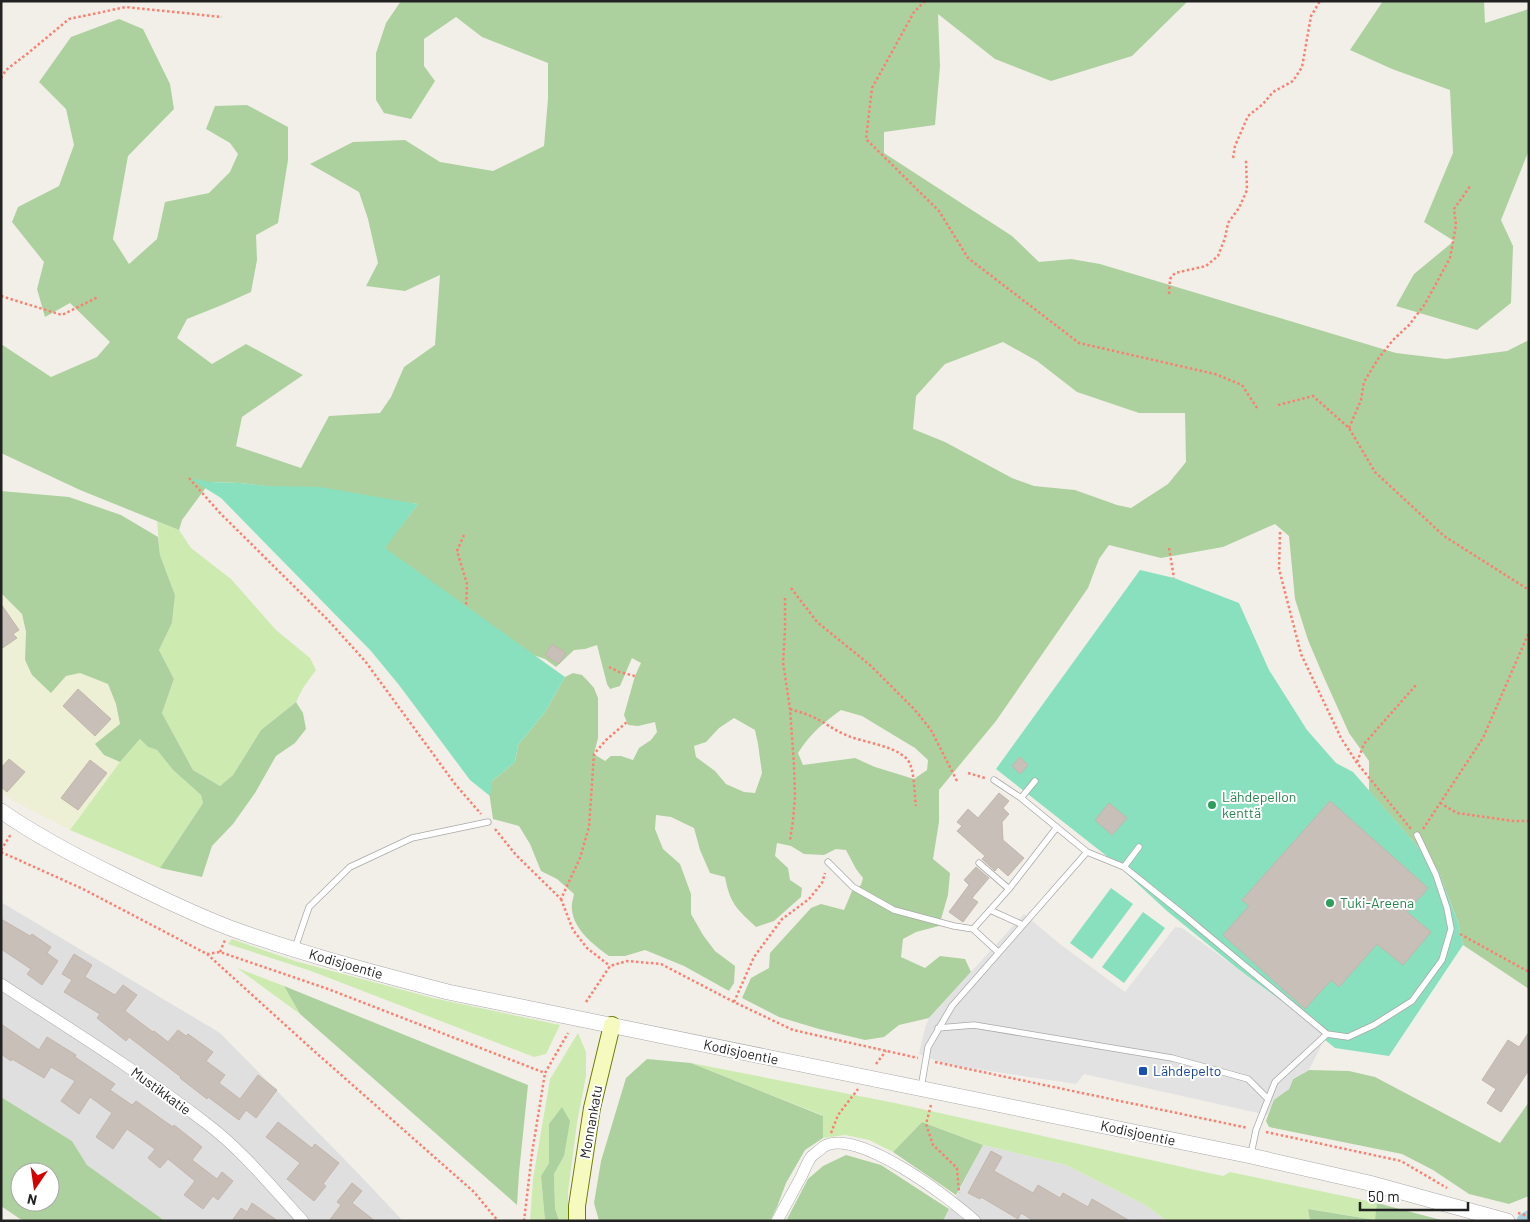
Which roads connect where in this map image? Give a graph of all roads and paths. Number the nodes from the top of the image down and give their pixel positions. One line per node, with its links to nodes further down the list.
1 (925, 1): 12 (path)
2 (1320, 1): 5 (path)
3 (222, 17): 4 (path)
4 (1, 78)
5 (1233, 158)
6 (1246, 160): 8 (path)
7 (1471, 185): 13 (path)
8 (1168, 294)
9 (1, 296): 10 (path)
10 (98, 297)
11 (1278, 405): 13 (path)
12 (1257, 408)
13 (1348, 428): 20 (path)
14 (189, 478): 40 (path)
15 (1280, 532): 29 (path)
16 (464, 534): 22 (path)
17 (1169, 548): 18 (path)
18 (1174, 578)
19 (791, 588): 32 (path)
20 (1529, 590)
21 (785, 598): 27 (path)
22 (466, 607)
23 (1529, 632): 35 (path)
24 (609, 667): 25 (path)
25 (636, 676)
26 (1416, 685): 29 (path)
27 (790, 709): 36 (path); 43 (path)
28 (627, 722): 51 (path)
29 (1356, 763): 42 (path)
30 (968, 773): 31 (path)
31 (994, 780): 34 (lane)
32 (957, 781)
33 (1035, 781): 34 (lane)
34 (1022, 798): 41 (lane)
35 (1440, 803): 38 (path); 42 (path)
36 (916, 806)
37 (1, 811): 39 (street, Kodisjoentie)
38 (1529, 821)
39 (18, 822): 45 (path); 56 (street, Kodisjoentie)
40 (488, 822): 51 (path); 56 (lane)
41 (1057, 827): 46 (lane); 50 (lane)
42 (1417, 835): 55 (lane)
43 (790, 840)
44 (1140, 847): 49 (lane)
45 (1, 851): 58 (path)
46 (1086, 852): 49 (lane); 53 (lane)
47 (828, 862): 54 (lane); 63 (path)
48 (979, 863): 50 (lane)
49 (1124, 867): 67 (lane)
50 (1009, 889): 52 (lane)
51 (561, 899): 59 (path)
52 (990, 910): 53 (lane); 54 (lane)
53 (1023, 925): 57 (lane)
54 (973, 929): 57 (lane)
55 (1451, 929): 60 (path); 67 (lane)
56 (295, 950): 64 (street, Kodisjoentie)
57 (998, 952): 65 (lane)
58 (207, 954): 70 (path); 80 (path)
59 (610, 966): 62 (path); 63 (path)
60 (1529, 972)
61 (1, 984): 79 (street, Mustikkatie)
62 (586, 1002)
63 (734, 1002): 68 (path)
64 (612, 1025): 71 (street, Kodisjoentie); 82 (main road, Monnankatu)
65 (938, 1028): 69 (lane); 73 (lane)
66 (568, 1033): 70 (path)
67 (1327, 1034): 73 (lane)
68 (886, 1050): 69 (path); 71 (path)
69 (927, 1060): 72 (lane); 74 (path)
70 (545, 1073): 81 (path)
71 (866, 1077): 72 (street, Kodisjoentie); 75 (path)
72 (928, 1090): 76 (street, Kodisjoentie); 78 (path)
73 (1268, 1099): 74 (lane)
74 (1256, 1130): 76 (lane); 77 (path)
75 (825, 1146): 78 (street); 83 (street)
76 (1251, 1156): 85 (street, Kodisjoentie)
77 (1454, 1193)
78 (960, 1206): 84 (street)
79 (302, 1221)
80 (498, 1221)
81 (524, 1221)
82 (577, 1221)
83 (777, 1221)
84 (975, 1221)
85 (1507, 1221)

